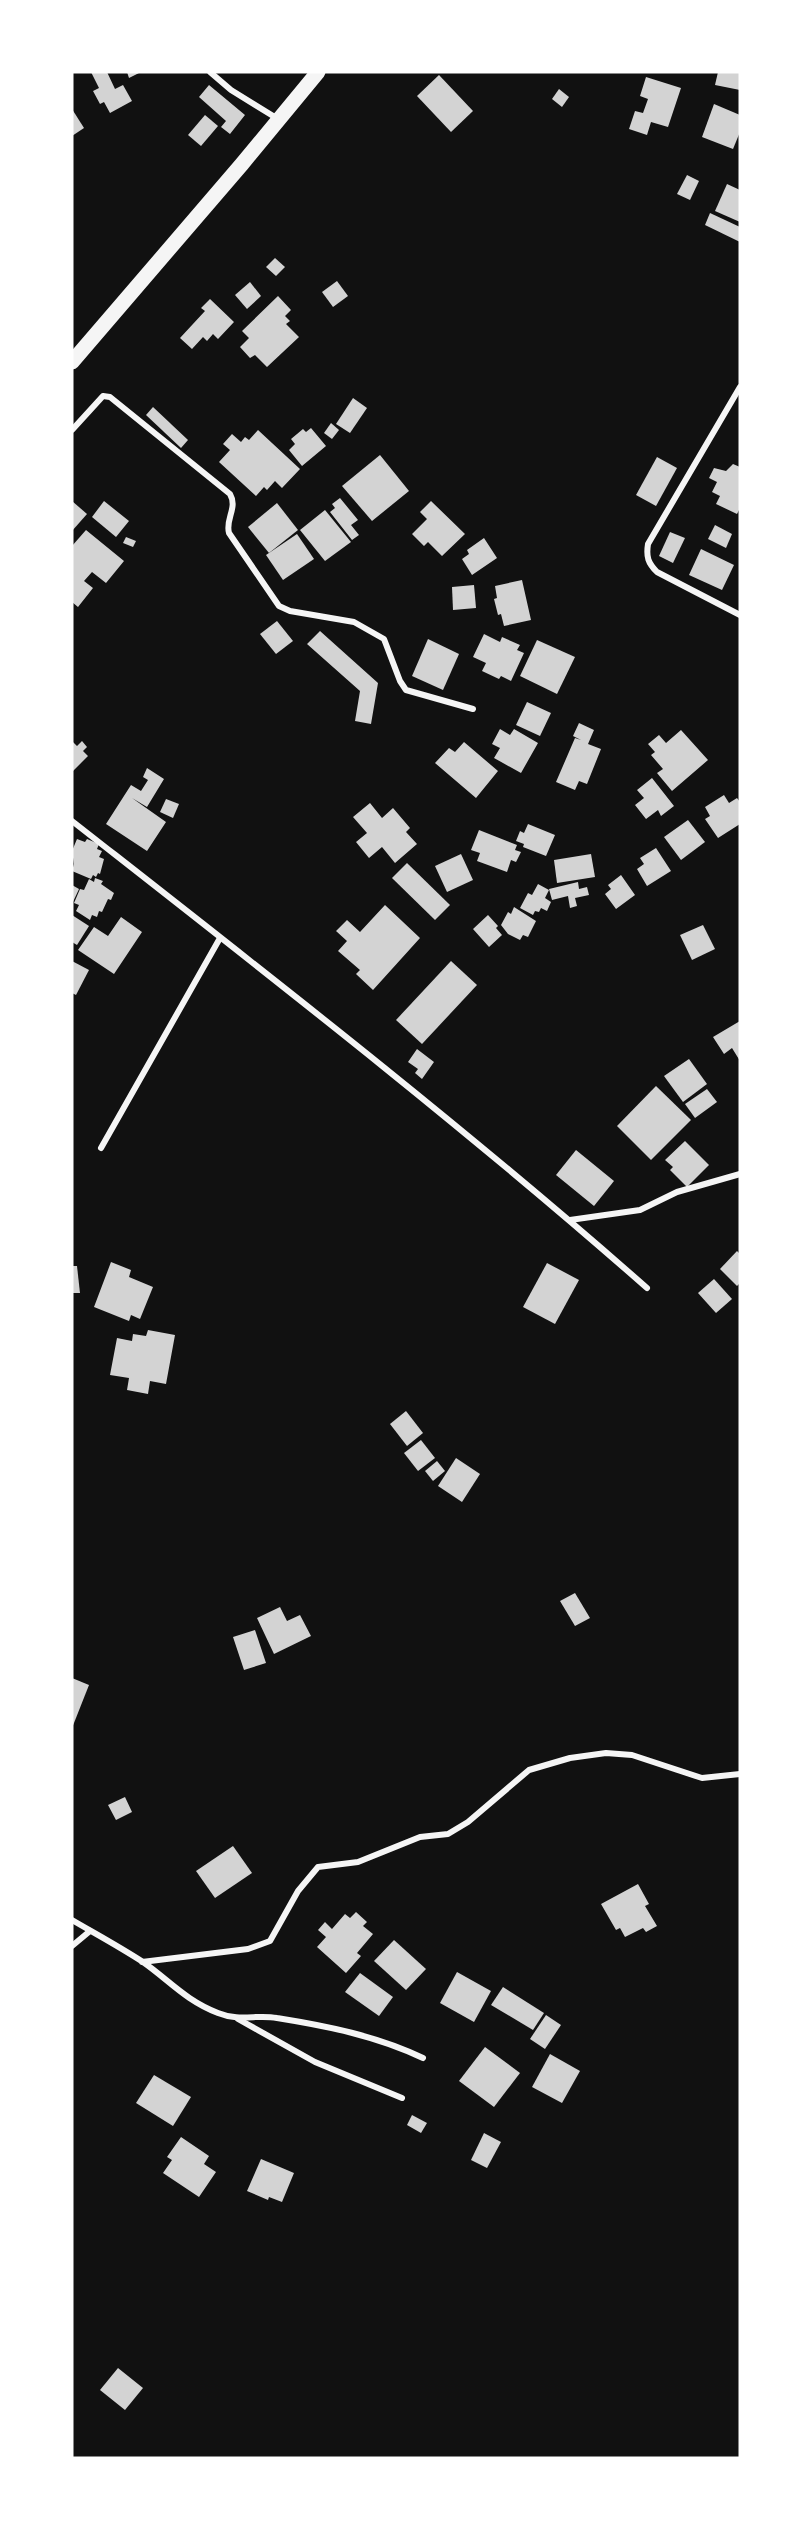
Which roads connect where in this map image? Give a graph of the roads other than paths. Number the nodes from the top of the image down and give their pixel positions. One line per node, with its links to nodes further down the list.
1 (210, 72): 3 (street)
2 (318, 72): 3 (main road)
3 (279, 119): 4 (main road)
4 (72, 362)
5 (740, 387): 7 (street)
6 (72, 430): 8 (street)
7 (740, 615)
8 (473, 709)
9 (72, 821): 10 (street)
10 (220, 938): 11 (street); 13 (street)
11 (101, 1148)
12 (740, 1174): 13 (street)
13 (570, 1220): 14 (street)
14 (647, 1288)
15 (740, 1774): 19 (street)
16 (72, 1920): 17 (street)
17 (90, 1931): 18 (street); 19 (street)
18 (72, 1946)
19 (142, 1962): 20 (street)
20 (238, 2018): 21 (street); 22 (street)
21 (423, 2058)
22 (402, 2098)

